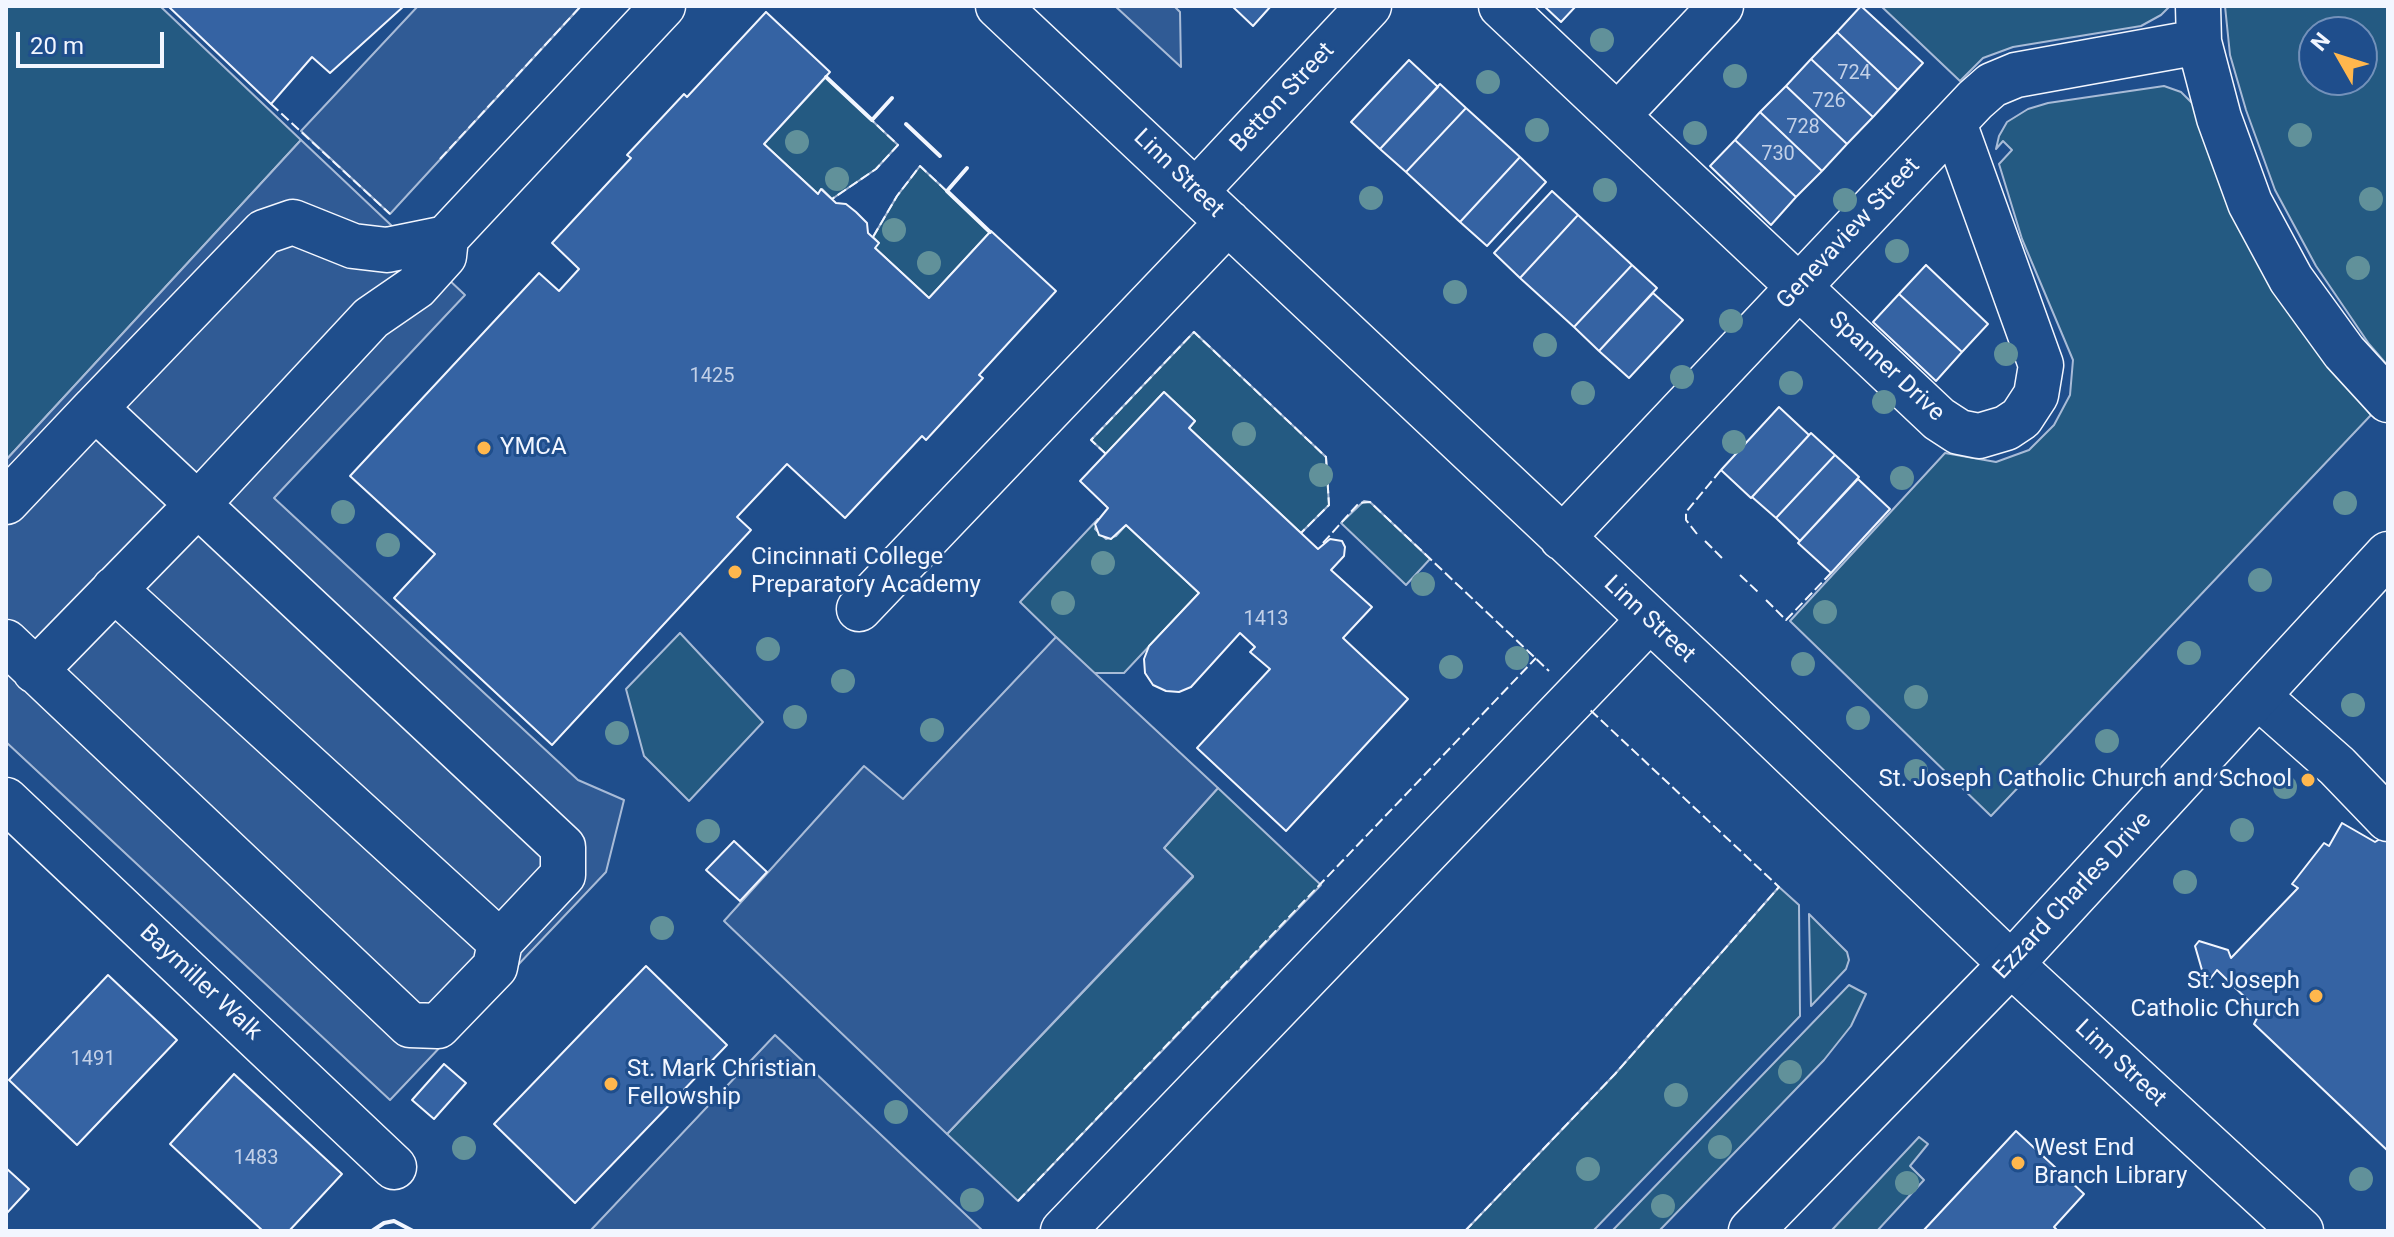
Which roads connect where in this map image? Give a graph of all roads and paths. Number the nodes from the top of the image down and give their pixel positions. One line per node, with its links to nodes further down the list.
1 (663, 6): 11 (street)
2 (998, 6): 9 (street, Linn Street)
3 (1369, 6): 9 (street, Betton Street)
4 (1501, 6): 7 (street, Spanner Drive)
5 (1721, 6): 7 (street)
6 (2198, 24): 8 (street, Genevaview Street); 13 (street)
7 (1618, 115): 12 (street, Spanner Drive)
8 (1954, 123): 12 (street, Genevaview Street); 12 (street, Spanner Drive)
9 (1196, 191): 10 (street, Linn Street)
10 (1228, 222): 17 (street, Linn Street); 20 (street)
11 (446, 238): 14 (street); 16 (street)
12 (1800, 287): 17 (street, Genevaview Street)
13 (2388, 400)
14 (95, 408): 15 (street); 16 (street)
15 (6, 502)
16 (197, 505): 19 (street); 26 (street)
17 (1562, 538): 21 (street, Linn Street)
18 (2388, 554): 23 (street, Ezzard Charles Drive)
19 (114, 589): 22 (street); 26 (street)
20 (859, 609)
21 (1649, 620): 27 (street, Linn Street); 29 (street)
22 (20, 656): 26 (street)
23 (2259, 697): 25 (street); 27 (street, Ezzard Charles Drive)
24 (6, 800): 28 (street, Baymiller Walk)
25 (2388, 819)
26 (500, 942)
27 (2011, 964): 30 (street, Ezzard Charles Drive); 31 (street, Linn Street)
28 (394, 1167)
29 (1063, 1231)
30 (1751, 1231)
31 (2301, 1231)

